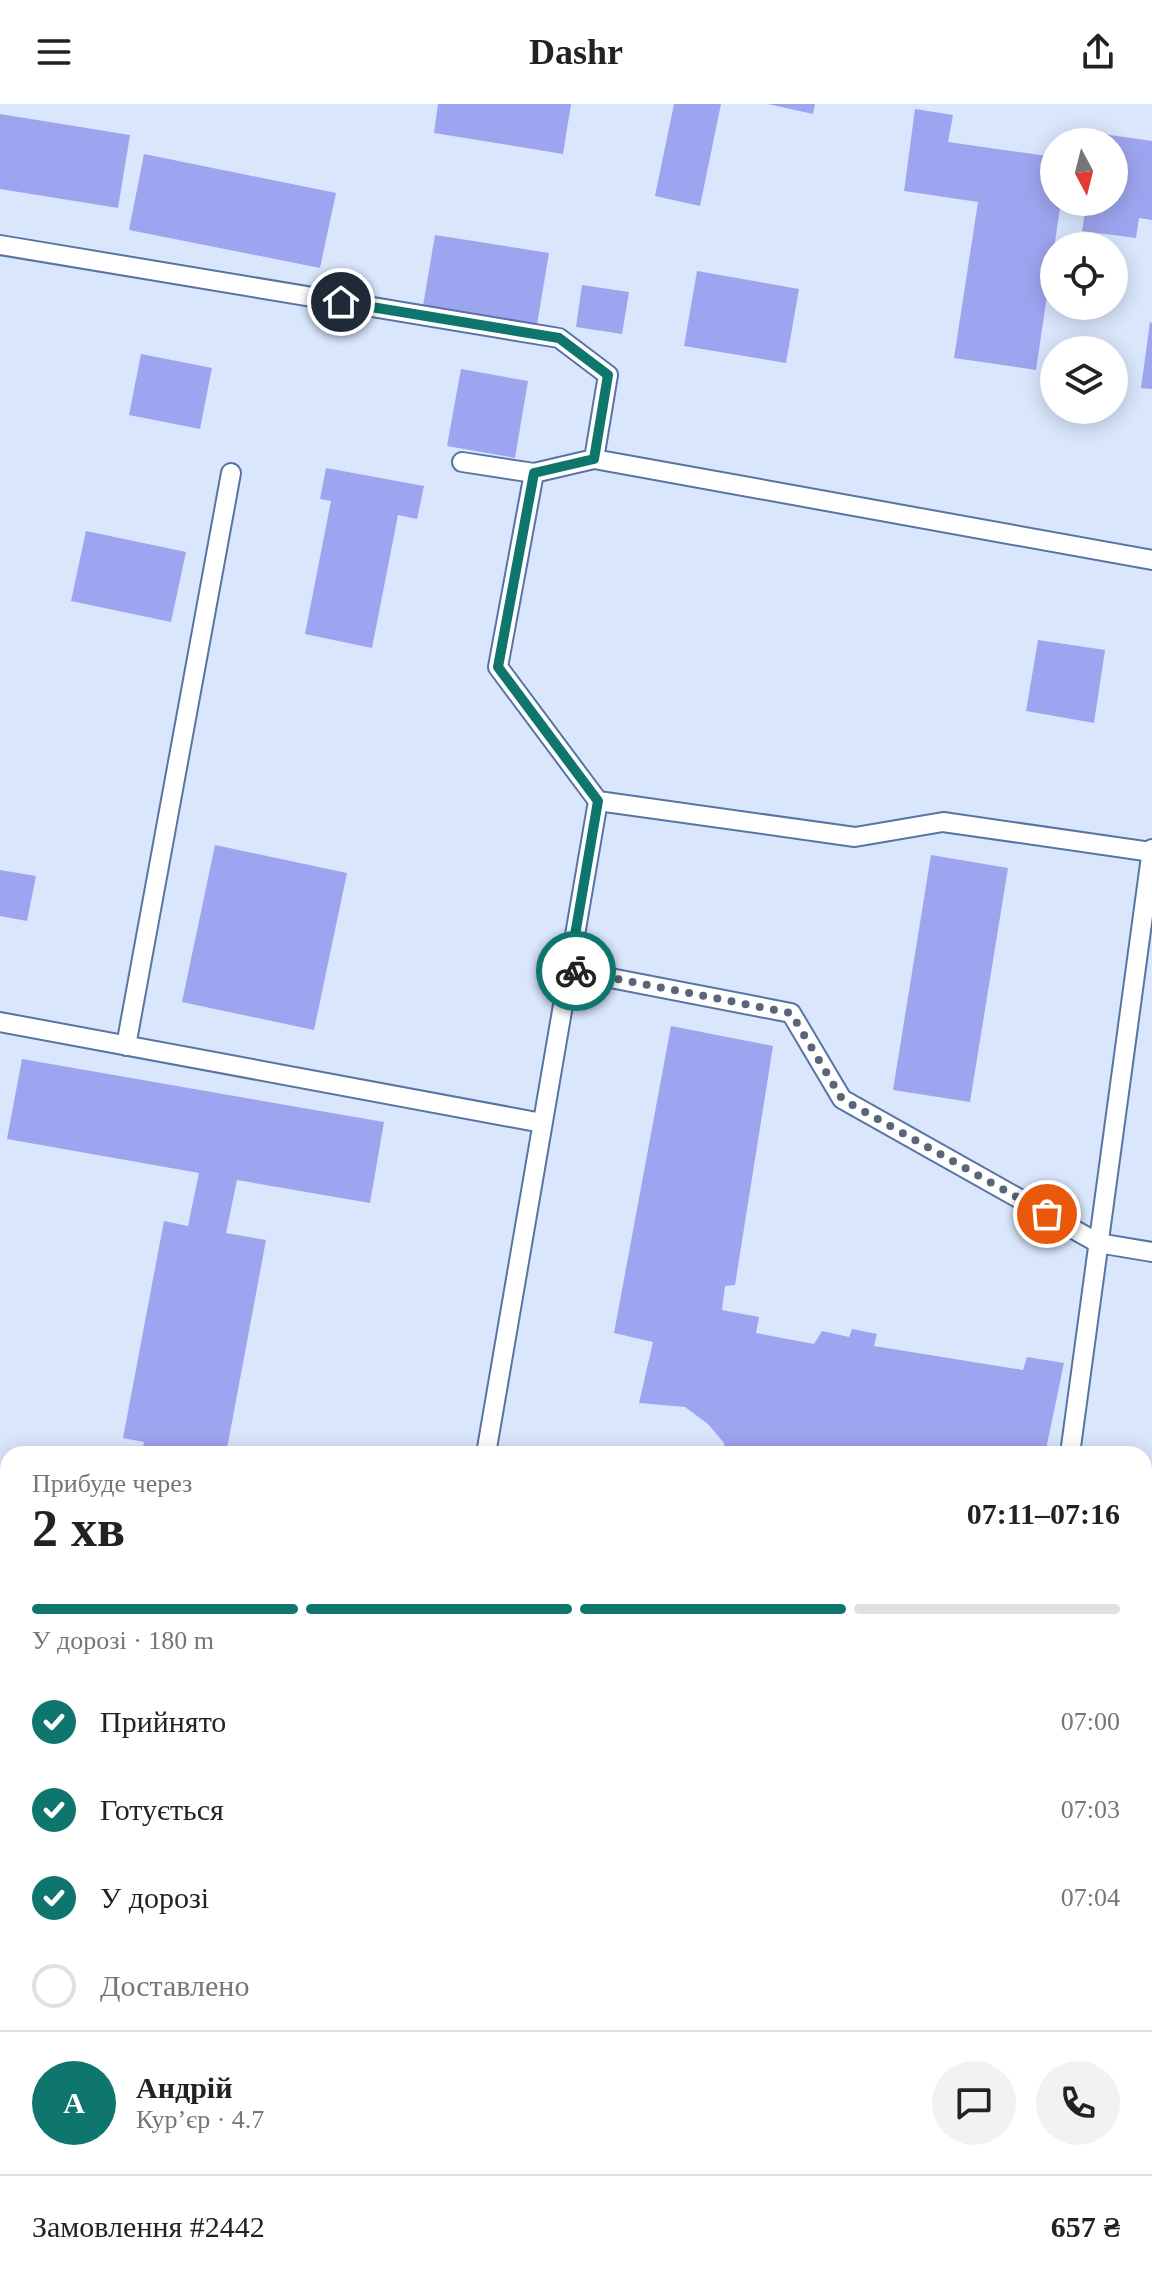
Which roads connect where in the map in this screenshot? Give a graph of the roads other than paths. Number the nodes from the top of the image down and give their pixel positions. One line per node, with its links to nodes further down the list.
1 (0, 245): 2 (lane)
2 (594, 459): 5 (lane); 6 (lane)
3 (462, 462): 5 (lane)
4 (231, 473): 11 (lane)
5 (534, 473): 7 (lane)
6 (1152, 560)
7 (598, 801): 8 (lane); 9 (lane)
8 (1152, 851): 13 (lane)
9 (569, 970): 12 (lane); 13 (lane)
10 (0, 1022): 11 (lane)
11 (126, 1046): 12 (lane)
12 (542, 1123): 15 (lane)
13 (1098, 1243): 14 (lane); 16 (lane)
14 (1152, 1252)
15 (487, 1446)
16 (1071, 1446)

